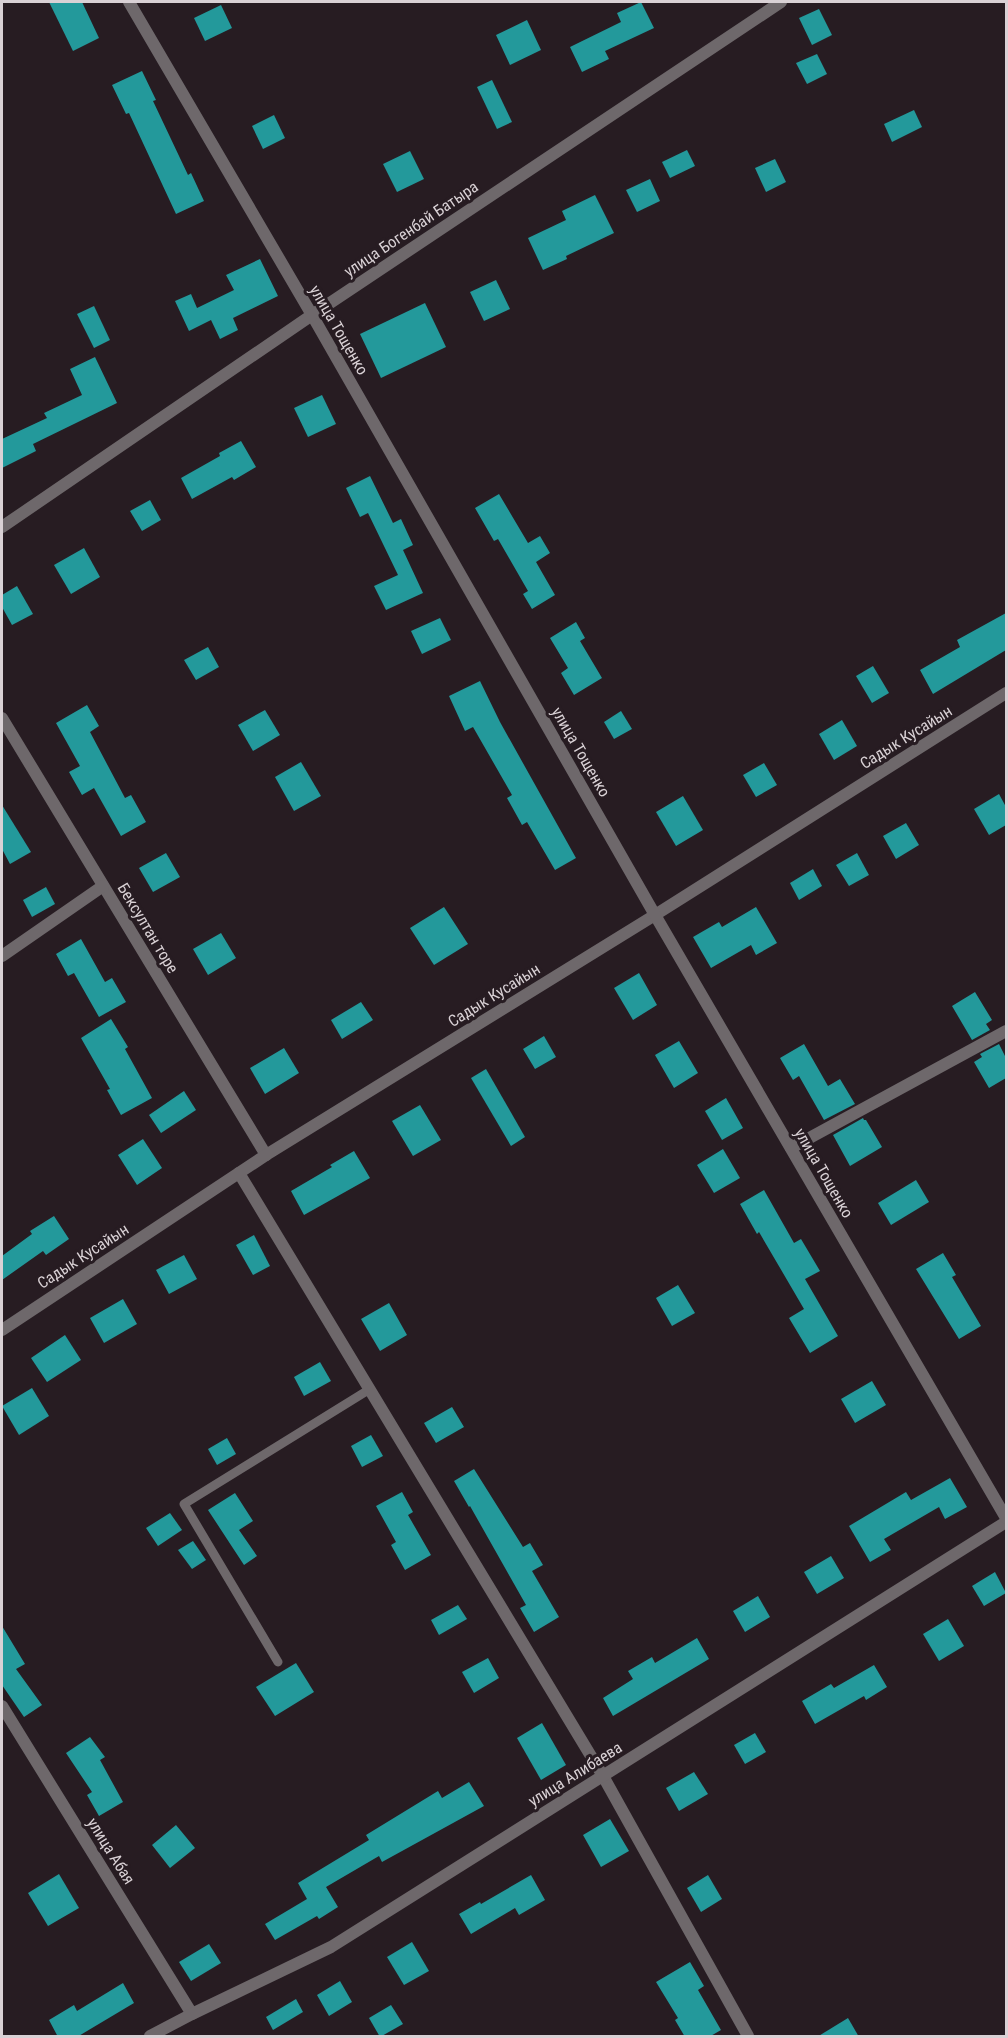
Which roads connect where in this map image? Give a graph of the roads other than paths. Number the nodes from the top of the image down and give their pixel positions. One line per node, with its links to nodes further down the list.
1 (129, 2): 3 (street, улица Тощенко)
2 (781, 2): 3 (street, улица Богенбай Батыра)
3 (312, 315): 4 (street, улица Богенбай Батыра); 8 (street, улица Тощенко)
4 (2, 527)
5 (1006, 693): 8 (street, Садык Кусайын)
6 (2, 718): 7 (street, Бексултан торе)
7 (103, 886): 9 (street); 12 (street, Бексултан торе)
8 (655, 915): 11 (street, улица Тощенко); 12 (street, Садык Кусайын)
9 (2, 956)
10 (1006, 1031): 11 (street)
11 (791, 1148): 16 (street, улица Тощенко)
12 (266, 1155): 13 (street, Садык Кусайын)
13 (239, 1173): 14 (street, Садык Кусайын); 15 (street)
14 (2, 1330)
15 (370, 1389): 17 (lane); 19 (street)
16 (1006, 1520): 19 (street, улица Алибаева)
17 (278, 1662)
18 (2, 1706): 20 (street, улица Абая)
19 (603, 1776): 20 (street, улица Алибаева); 22 (street)
20 (192, 2014): 21 (street, улица Алибаева)
21 (150, 2037)
22 (748, 2037)

